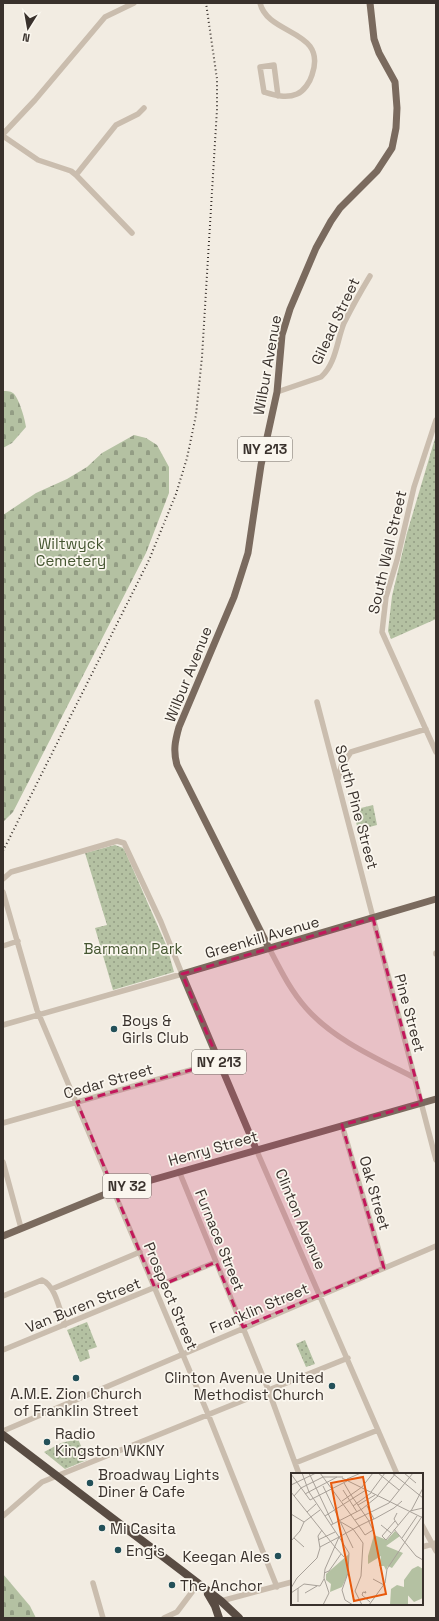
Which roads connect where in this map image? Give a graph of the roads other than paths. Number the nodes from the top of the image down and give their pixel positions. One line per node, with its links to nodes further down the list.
1 (134, 3): 6 (street)
2 (260, 3): 4 (street)
3 (370, 3): 10 (main road, Wilbur Avenue / NY 213)
4 (278, 96): 4 (street)
5 (144, 108): 7 (street)
6 (3, 135): 7 (street)
7 (76, 175): 8 (street)
8 (132, 233)
9 (370, 276): 10 (street, Gilead Street)
10 (277, 392): 22 (main road, Wilbur Avenue / NY 213)
11 (436, 420): 13 (street, South Wall Street)
12 (317, 702): 15 (street, South Pine Street)
13 (426, 729): 14 (street, South Wall Street); 15 (street)
14 (436, 752)
15 (338, 780): 19 (street, South Pine Street)
16 (3, 879): 23 (street)
17 (3, 892): 20 (street, Prospect Street)
18 (436, 899): 19 (main road, Greenkill Avenue)
19 (373, 918): 22 (main road, Greenkill Avenue); 27 (street, Pine Street)
20 (18, 941): 21 (street); 24 (street, Prospect Street)
21 (3, 946)
22 (269, 948): 23 (main road, Greenkill Avenue); 27 (street)
23 (182, 974): 24 (street, Greenkill Avenue); 26 (main road, Clinton Avenue / NY 213)
24 (40, 1015): 25 (street, Greenkill Avenue); 29 (street, Prospect Street)
25 (3, 1026)
26 (219, 1062): 29 (street, Cedar Street); 33 (main road, Clinton Avenue / NY 213)
27 (415, 1078): 30 (street, Pine Street)
28 (436, 1099): 30 (main road, Henry Street / NY 32)
29 (77, 1102): 31 (street, Cedar Street); 37 (street, Prospect Street)
30 (422, 1103): 32 (main road, Henry Street / NY 32); 34 (street, Pine Street)
31 (3, 1123)
32 (342, 1126): 33 (main road, Henry Street / NY 32); 43 (street, Oak Street)
33 (256, 1149): 36 (main road, Henry Street / NY 32); 46 (street, Clinton Avenue)
34 (436, 1160)
35 (3, 1162): 38 (street)
36 (179, 1171): 37 (main road, Henry Street / NY 32); 42 (street, Furnace Street)
37 (113, 1190): 38 (main road, Henry Street / NY 32); 41 (street, Prospect Street)
38 (21, 1228): 39 (main road, Henry Street / NY 32)
39 (3, 1236)
40 (436, 1246): 43 (street, Franklin Street)
41 (140, 1252): 44 (street, Prospect Street); 45 (street)
42 (216, 1262): 44 (street, Van Buren Street); 49 (street, Furnace Street)
43 (384, 1268): 46 (street, Franklin Street)
44 (155, 1288): 48 (street, Van Buren Street); 51 (street, Prospect Street)
45 (52, 1289): 47 (street); 48 (street)
46 (319, 1295): 49 (street, Franklin Street); 52 (street, Clinton Avenue)
47 (3, 1296)
48 (65, 1324): 50 (street, Van Buren Street)
49 (243, 1327): 51 (street, Franklin Street); 53 (street, Furnace Street)
50 (3, 1350)
51 (181, 1354): 54 (street, Prospect Street); 56 (street, Franklin Street)
52 (348, 1358): 53 (street); 55 (street, Clinton Avenue)
53 (268, 1390): 54 (street); 58 (street, Furnace Street)
54 (208, 1414): 61 (street); 70 (street, Prospect Street)
55 (378, 1430): 58 (street); 60 (street, Clinton Avenue)
56 (3, 1431)
57 (3, 1435): 61 (highway)
58 (295, 1463): 59 (street, Furnace Street)
59 (299, 1473)
60 (397, 1473)
61 (58, 1476): 62 (street); 69 (highway)
62 (3, 1516)
63 (423, 1527): 64 (street)
64 (434, 1544): 65 (street); 66 (street)
65 (423, 1547)
66 (436, 1551)
67 (291, 1582): 70 (street)
68 (93, 1583): 73 (street)
69 (198, 1584): 71 (highway); 74 (street)
70 (277, 1587): 72 (street)
71 (205, 1590): 72 (highway); 75 (highway)
72 (221, 1601): 76 (highway)
73 (103, 1618)
74 (164, 1618)
75 (219, 1618)
76 (239, 1618)

